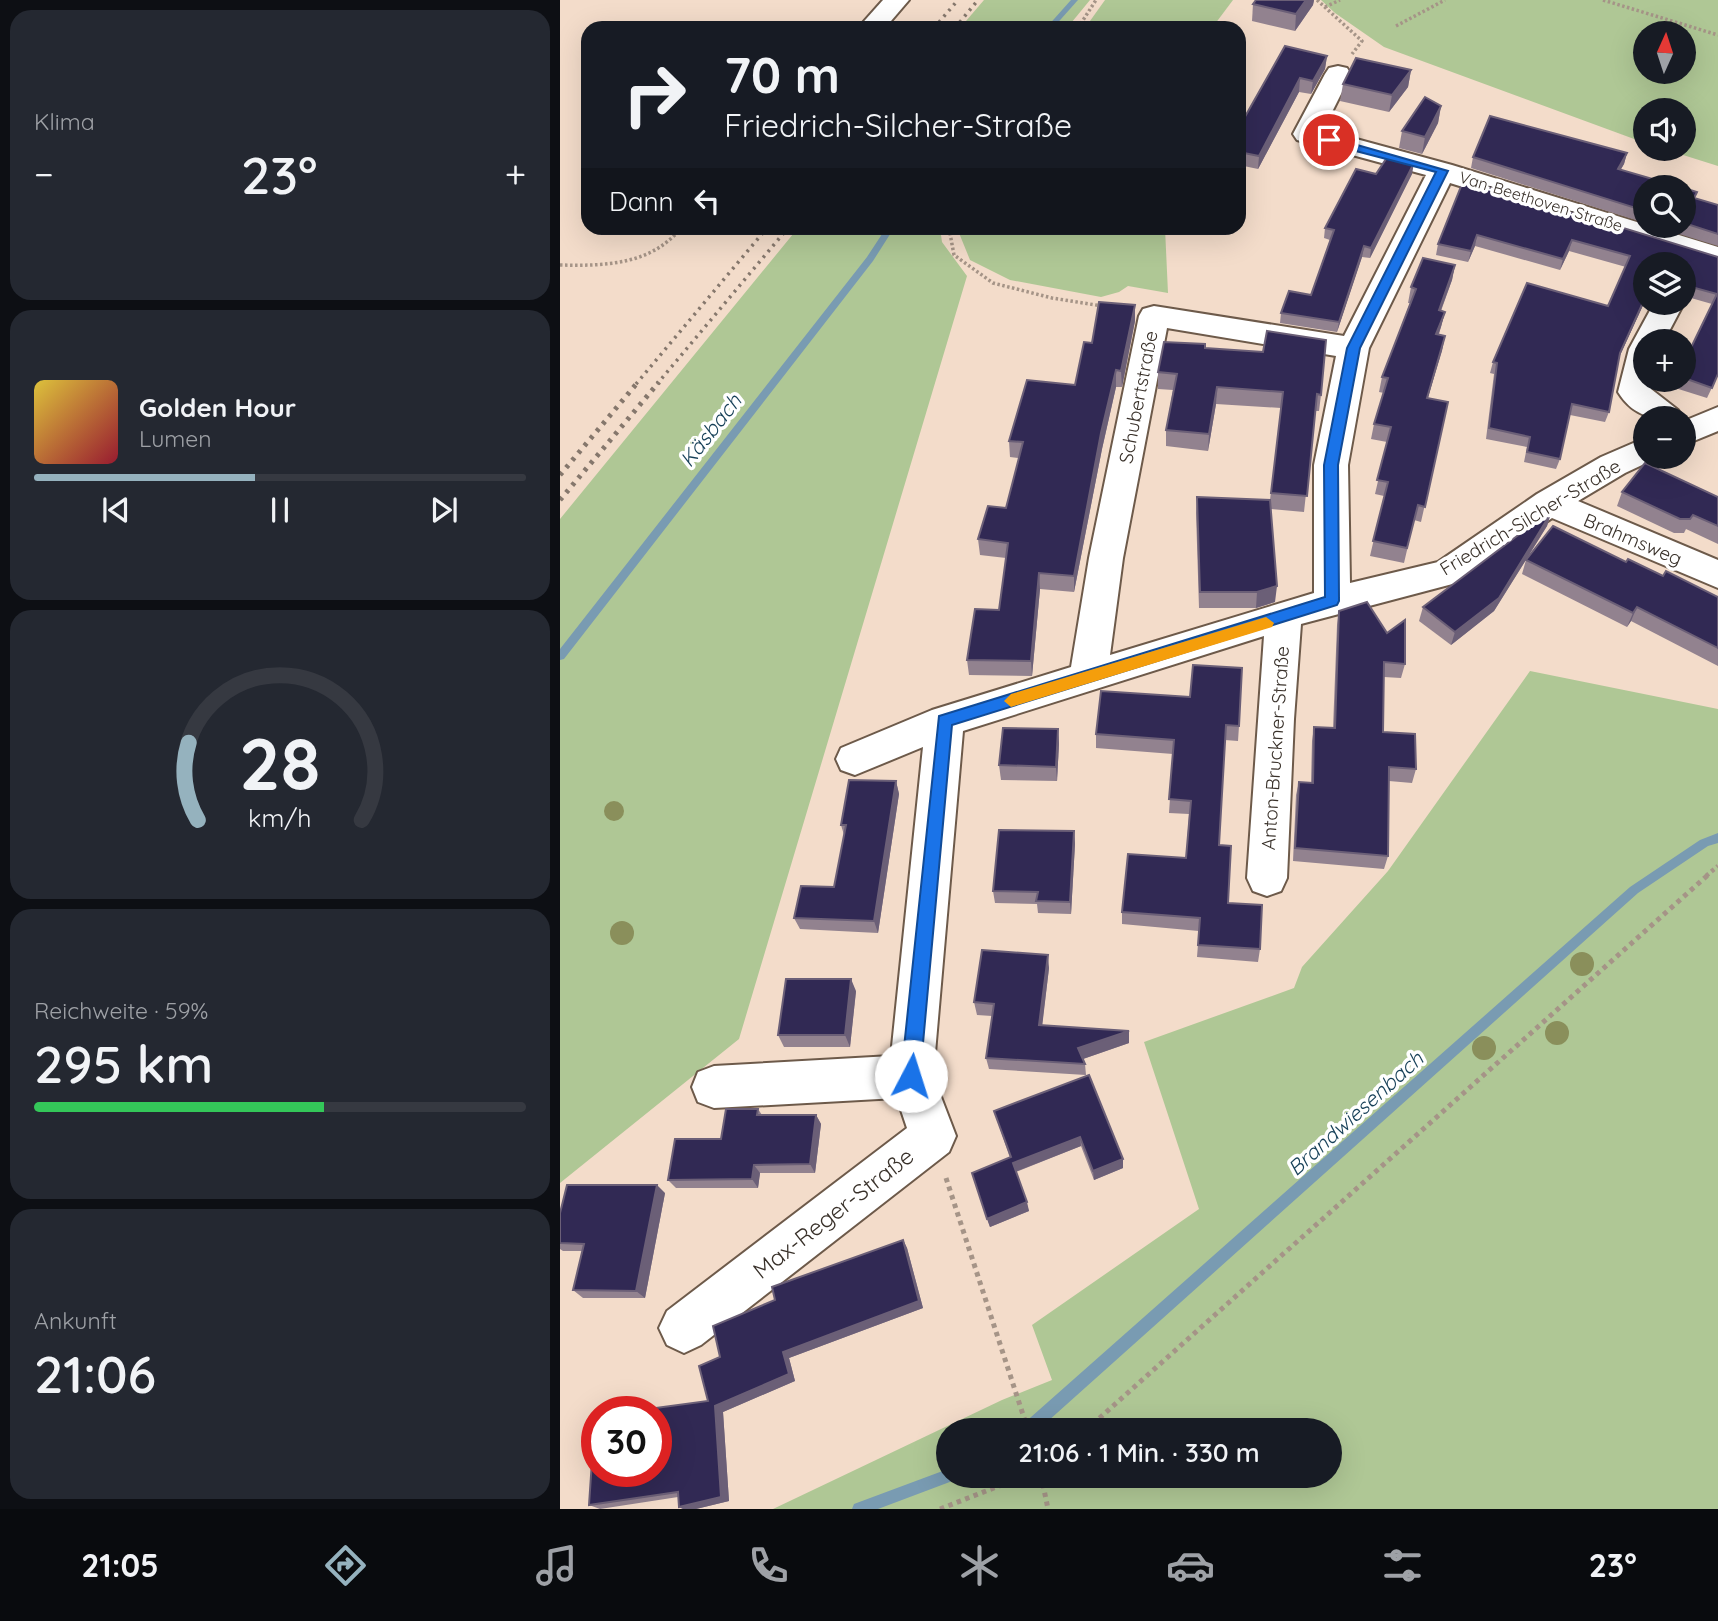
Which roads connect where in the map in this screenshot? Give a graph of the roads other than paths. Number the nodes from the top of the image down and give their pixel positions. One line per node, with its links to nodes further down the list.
1 (897, 0): 2 (street)
2 (877, 21)
3 (1338, 74): 4 (street, Van-Beethoven-Straße)
4 (1443, 171): 5 (street, Van-Beethoven-Straße); 6 (street)
5 (1699, 261)
6 (1353, 348): 14 (street); 16 (street, Schubertstraße)
7 (1634, 392): 8 (street)
8 (1651, 406)
9 (1718, 418): 10 (street)
10 (1696, 424)
11 (1633, 455): 12 (street, Friedrich-Silcher-Straße)
12 (1549, 502): 13 (street, Brahmsweg); 14 (street, Friedrich-Silcher-Straße)
13 (1718, 575)
14 (1332, 601): 15 (street, Friedrich-Silcher-Straße)
15 (1284, 617): 16 (street, Friedrich-Silcher-Straße); 19 (street, Anton-Bruckner-Straße)
16 (1088, 677): 17 (street, Friedrich-Silcher-Straße)
17 (945, 721): 18 (street, Friedrich-Silcher-Straße); 20 (street, Max-Reger-Straße)
18 (855, 759)
19 (1268, 878)
20 (911, 1076): 21 (street); 22 (street, Max-Reger-Straße)
21 (714, 1087)
22 (684, 1328)

